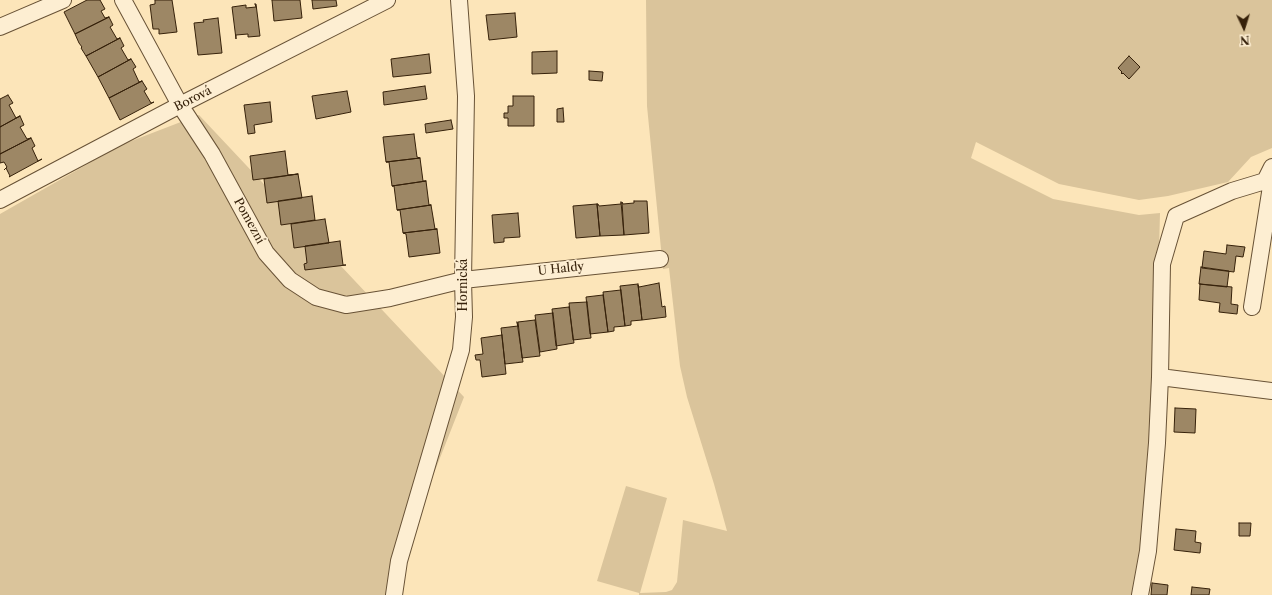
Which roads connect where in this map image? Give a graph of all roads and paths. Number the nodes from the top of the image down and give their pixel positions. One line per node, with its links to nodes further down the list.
1 (63, 0): 5 (street)
2 (123, 0): 6 (street, Pomezní)
3 (387, 0): 6 (street, Borová)
4 (459, 0): 11 (street, Hornická)
5 (0, 27)
6 (180, 105): 9 (street, Borová); 11 (street, Pomezní)
7 (1272, 167): 13 (street)
8 (1272, 180): 12 (street)
9 (0, 200)
10 (660, 259): 11 (street, U Haldy)
11 (463, 280): 15 (street, Hornická)
12 (1252, 307)
13 (1160, 377): 14 (street); 16 (street)
14 (1272, 391)
15 (394, 595)
16 (1140, 595)

